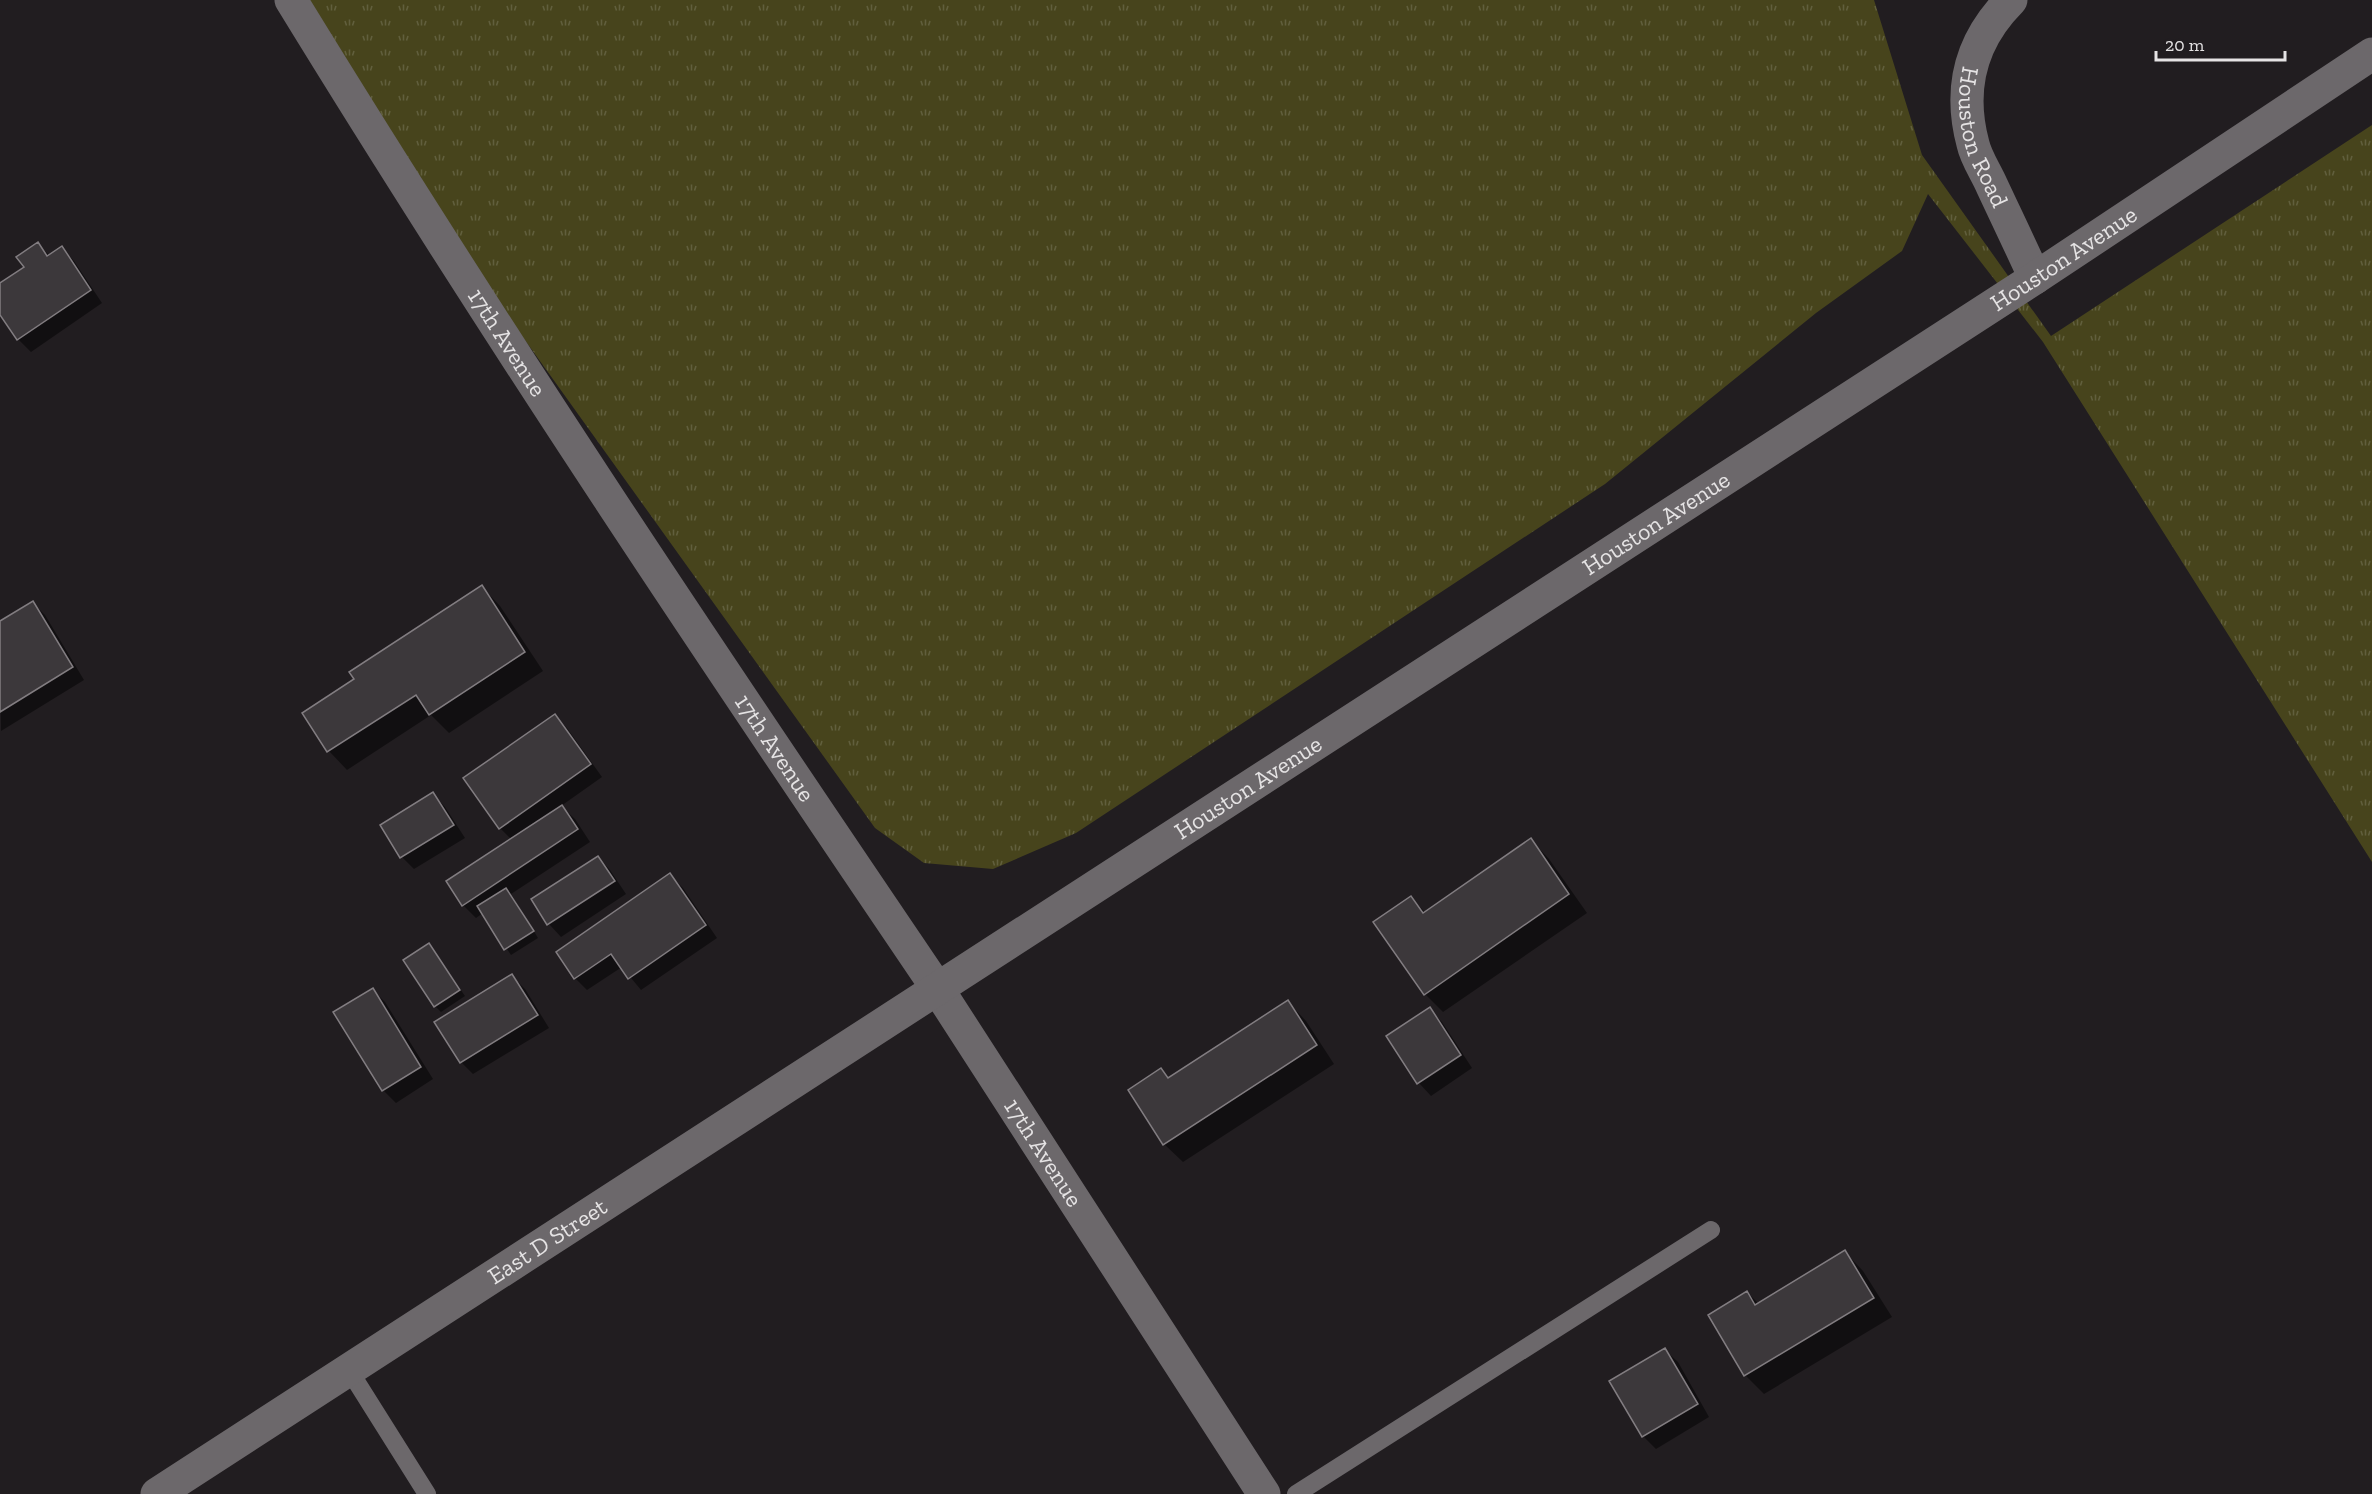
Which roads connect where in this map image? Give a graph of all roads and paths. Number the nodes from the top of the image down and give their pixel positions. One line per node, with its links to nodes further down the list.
1 (291, 0): 5 (main road, 17th Avenue)
2 (2011, 0): 4 (main road, Houston Road)
3 (2372, 54): 4 (main road, Houston Avenue)
4 (2035, 278): 5 (main road, Houston Avenue)
5 (937, 988): 7 (main road, East D Street); 10 (main road, 17th Avenue)
6 (1711, 1230): 11 (lane)
7 (349, 1370): 8 (main road, East D Street); 9 (lane)
8 (158, 1494)
9 (427, 1494)
10 (1264, 1494)
11 (1296, 1494)

